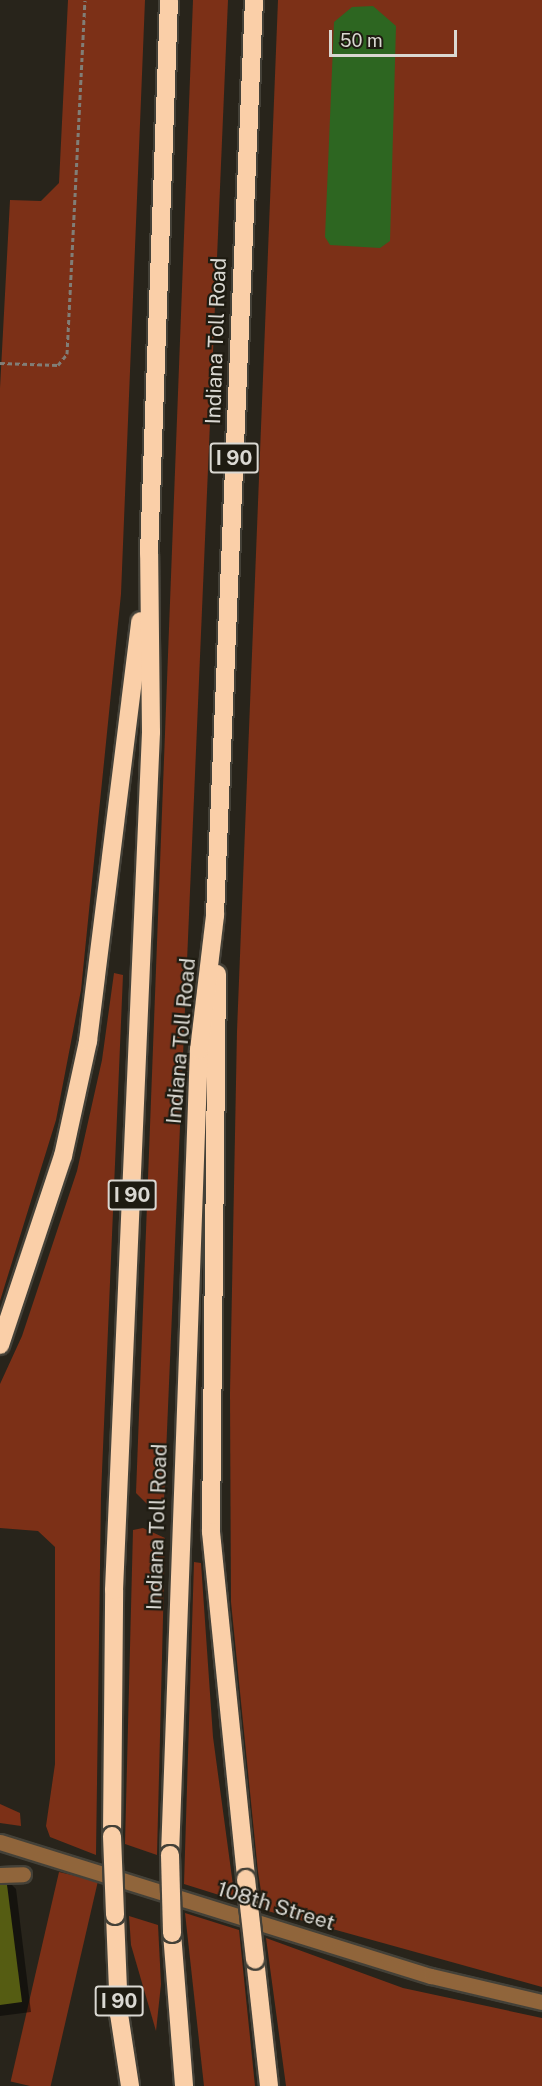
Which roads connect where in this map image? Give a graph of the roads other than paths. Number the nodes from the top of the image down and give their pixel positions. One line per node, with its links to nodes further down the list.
1 (169, 0): 3 (highway, Indiana Toll Road / I 90)
2 (254, 0): 4 (highway, Indiana Toll Road / I 90)
3 (149, 554): 5 (highway); 10 (highway, Indiana Toll Road / I 90, bridge)
4 (215, 915): 11 (highway, Indiana Toll Road / I 90, bridge); 12 (highway, bridge)
5 (0, 1345)
6 (0, 1842): 9 (street, 108th Street)
7 (23, 1874): 8 (street)
8 (0, 1875)
9 (542, 2002)
10 (130, 2086)
11 (184, 2086)
12 (269, 2086)

